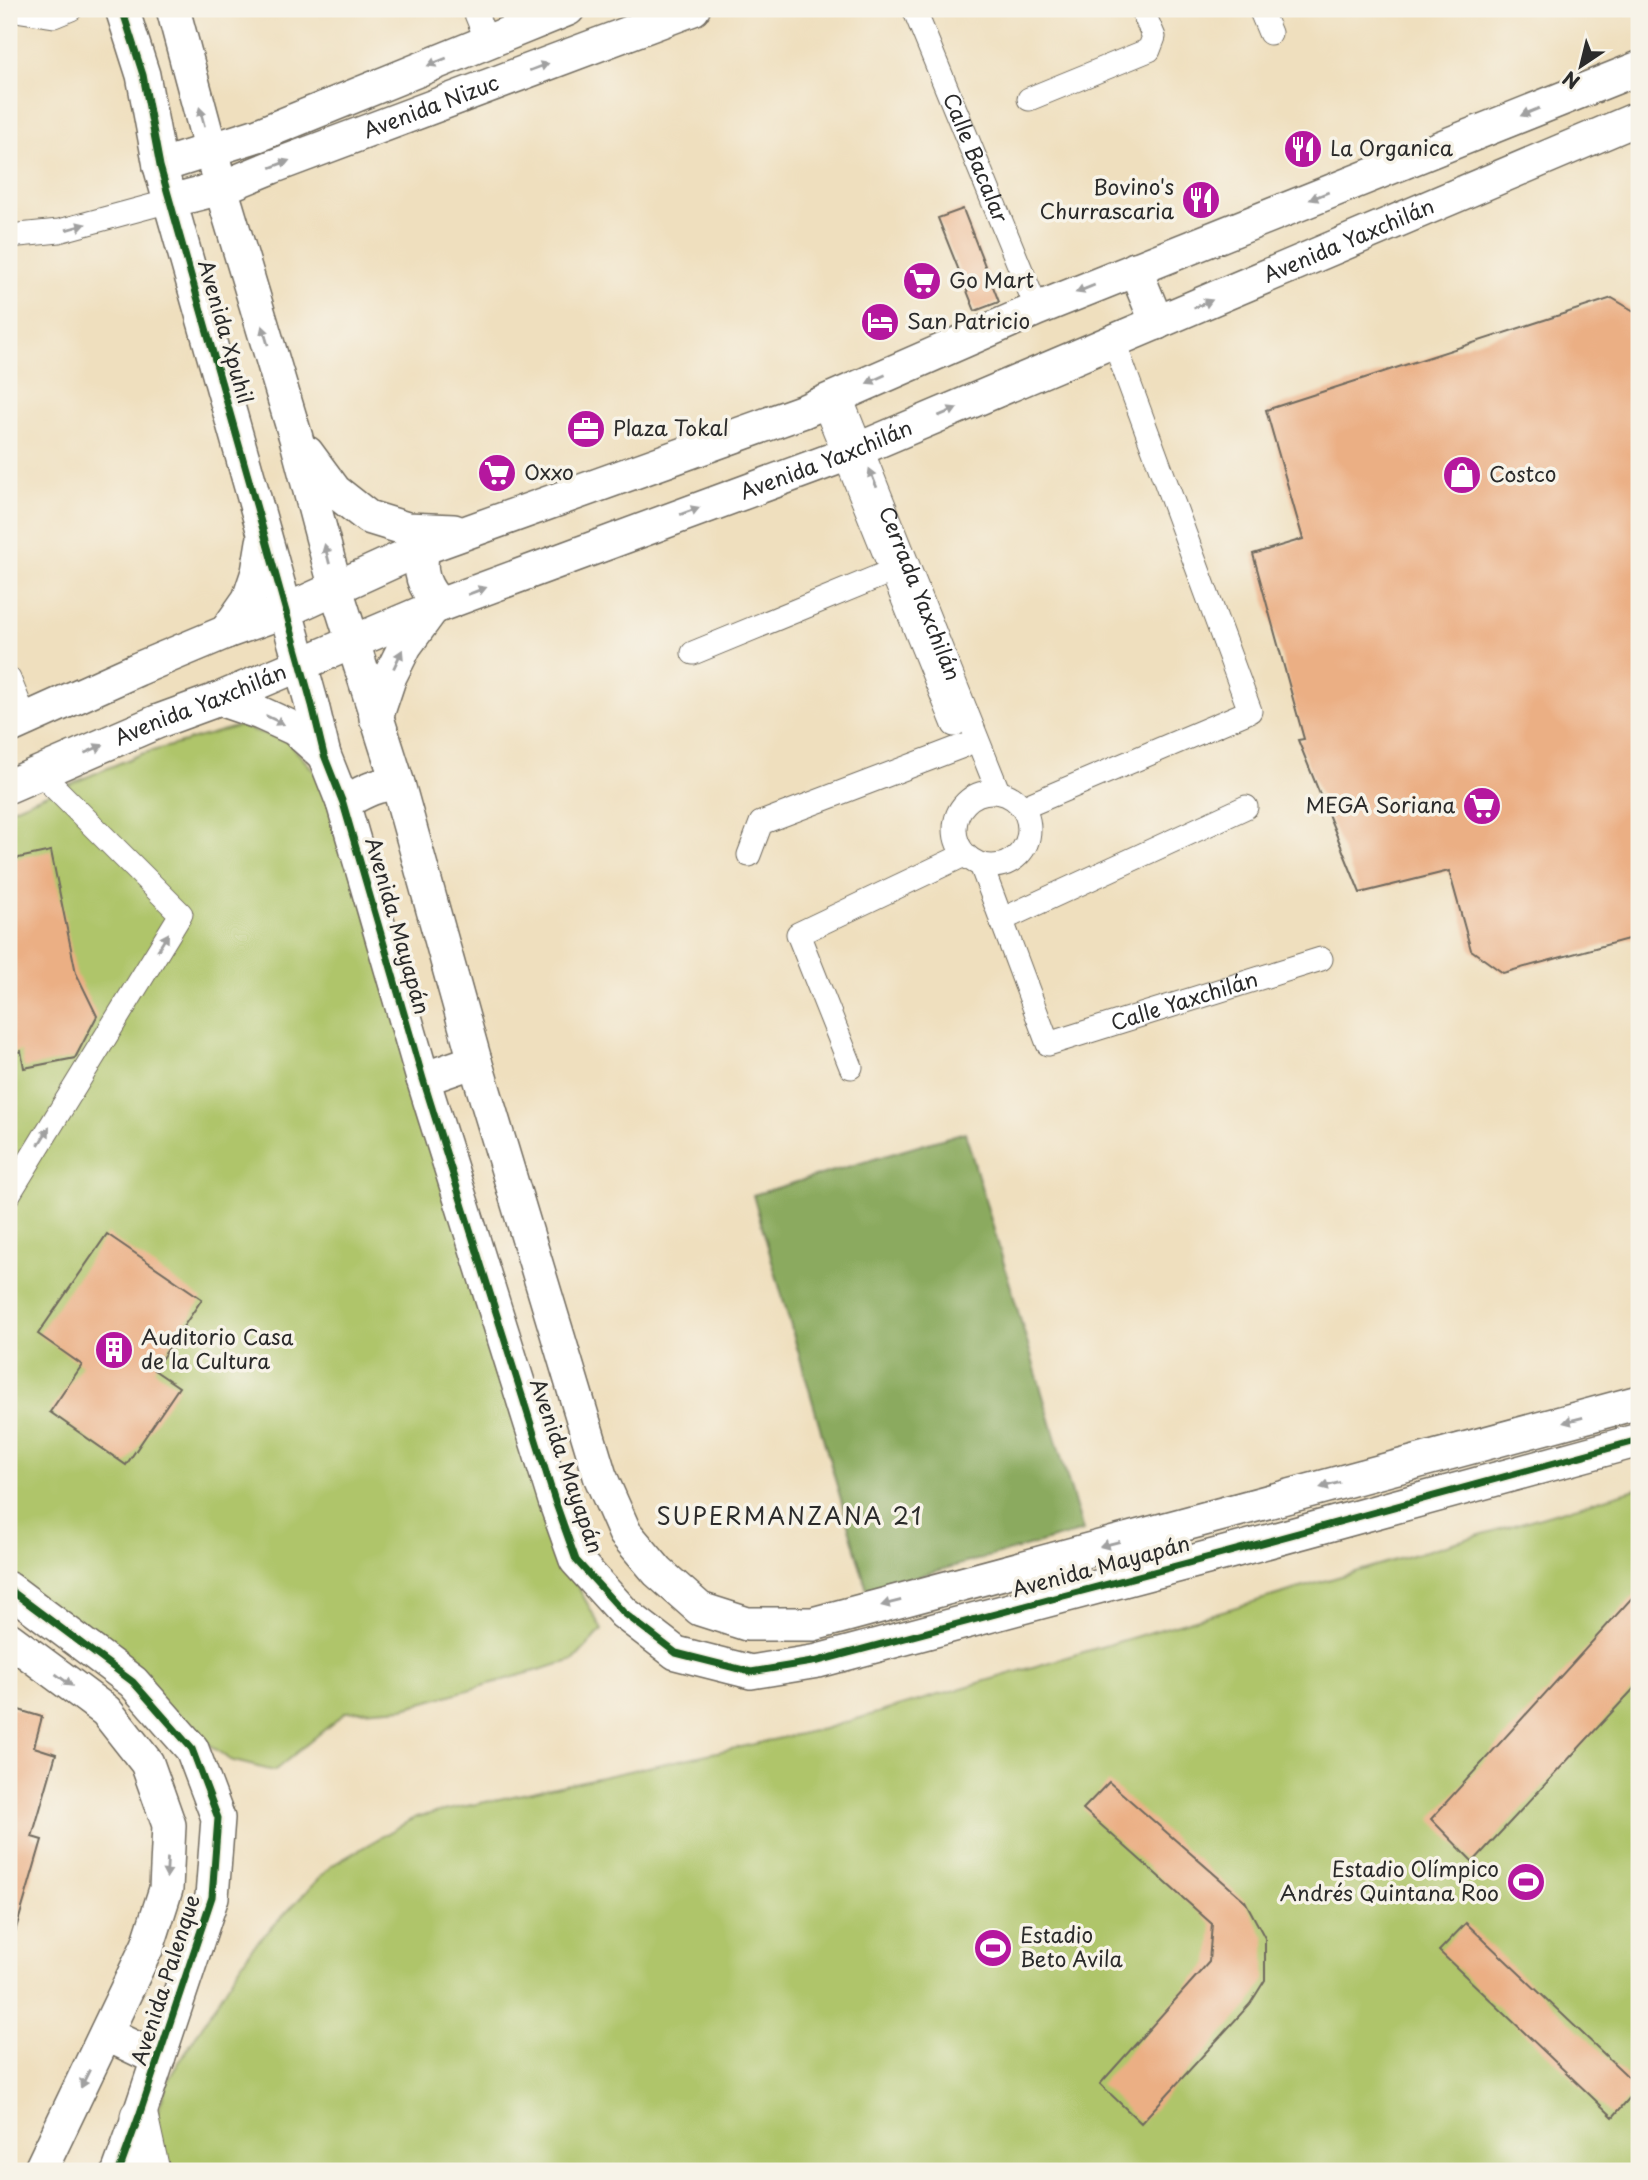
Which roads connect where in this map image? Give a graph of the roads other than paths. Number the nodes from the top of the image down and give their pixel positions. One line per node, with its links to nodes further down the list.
1 (9, 9): 2 (street)
2 (72, 9)
3 (122, 9): 14 (street, Avenida Xpuhil)
4 (173, 9): 17 (street, Avenida Xpuhil, one-way to 4)
5 (474, 9): 12 (street)
6 (568, 9): 12 (street, Avenida Nizuc)
7 (693, 9): 19 (street, Avenida Nizuc, one-way to 7)
8 (914, 9): 23 (street, Calle Bacalar)
9 (1142, 9): 15 (street)
10 (1260, 9): 11 (street)
11 (1270, 33)
12 (487, 41): 17 (street, Avenida Nizuc, one-way to 17)
13 (1639, 68): 22 (street, one-way to 22)
14 (140, 80): 18 (street, Avenida Xpuhil); 20 (street)
15 (1029, 99)
16 (1639, 118): 24 (street, Avenida Yaxchilán, one-way to 16)
17 (211, 151): 18 (street, Avenida Nizuc); 19 (street, Avenida Xpuhil)
18 (160, 166): 20 (street, Avenida Xpuhil)
19 (221, 188): 20 (street, Avenida Nizuc); 27 (street, Avenida Xpuhil, one-way to 19)
20 (163, 203): 21 (street, one-way to 20); 30 (street, Avenida Xpuhil)
21 (9, 236)
22 (1135, 269): 23 (street, one-way to 23); 24 (street)
23 (1037, 309): 26 (street, one-way to 26)
24 (1157, 323): 25 (street, Avenida Yaxchilán)
25 (1114, 342): 28 (street, Avenida Yaxchilán, one-way to 25); 53 (street)
26 (832, 399): 28 (street, Cerrada Yaxchilán); 29 (street)
27 (296, 438): 29 (street); 33 (street, Avenida Xpuhil, one-way to 27)
28 (853, 452): 32 (street, Cerrada Yaxchilán); 34 (street, Avenida Yaxchilán, one-way to 28); 51 (street, Cerrada Yaxchilán, one-way to 28)
29 (471, 532): 31 (street)
30 (264, 533): 35 (street, Avenida Xpuhil); 36 (street)
31 (424, 548): 33 (street); 34 (street)
32 (892, 571): 38 (street); 46 (street, Cerrada Yaxchilán)
33 (336, 589): 35 (street); 37 (street, Avenida Xpuhil)
34 (436, 607): 37 (street, Avenida Yaxchilán); 43 (street, one-way to 34)
35 (285, 611): 36 (street); 39 (street, Avenida Xpuhil)
36 (226, 632): 40 (street)
37 (354, 643): 39 (street, Avenida Yaxchilán); 43 (street, Avenida Mayapán)
38 (692, 653)
39 (301, 663): 42 (street, Avenida Yaxchilán); 47 (street, Avenida Mayapán)
40 (138, 669): 44 (street); 45 (street)
41 (9, 679): 45 (street)
42 (219, 699): 44 (street, Avenida Yaxchilán); 47 (street, one-way to 47)
43 (376, 718): 49 (street, Avenida Mayapán)
44 (159, 721): 48 (street, Avenida Yaxchilán, one-way to 44)
45 (18, 724)
46 (963, 746): 51 (street, Cerrada Yaxchilán); 55 (street)
47 (324, 755): 52 (street, Avenida Mayapán)
48 (40, 773): 50 (street, Avenida Yaxchilán); 62 (street, one-way to 48)
49 (398, 784): 52 (street); 59 (street, Avenida Mayapán)
50 (9, 786)
51 (990, 792): 53 (street); 56 (street)
52 (343, 803): 61 (street, Avenida Mayapán)
53 (1024, 807): 56 (street)
54 (1246, 807): 57 (street)
55 (749, 855)
56 (973, 860): 57 (street); 60 (street)
57 (1001, 920): 58 (street, Calle Yaxchilán)
58 (1321, 959)
59 (475, 1061): 61 (street); 65 (street, Avenida Mayapán, one-way to 59)
60 (851, 1068)
61 (423, 1079): 66 (street, Avenida Mayapán)
62 (9, 1195)
63 (1639, 1402): 65 (street, Avenida Mayapán, one-way to 65)
64 (1639, 1440): 66 (street, Avenida Mayapán)
65 (1374, 1473): 66 (street)
66 (1384, 1510)
67 (9, 1588): 70 (street, Avenida Palenque)
68 (9, 1639): 69 (street, Avenida Palenque, one-way to 69)
69 (106, 2034): 70 (street); 72 (street, Avenida Palenque, one-way to 72)
70 (159, 2059): 71 (street, Avenida Palenque)
71 (139, 2116): 73 (street, Avenida Palenque); 74 (main road)
72 (40, 2171)
73 (119, 2171)
74 (151, 2171)

